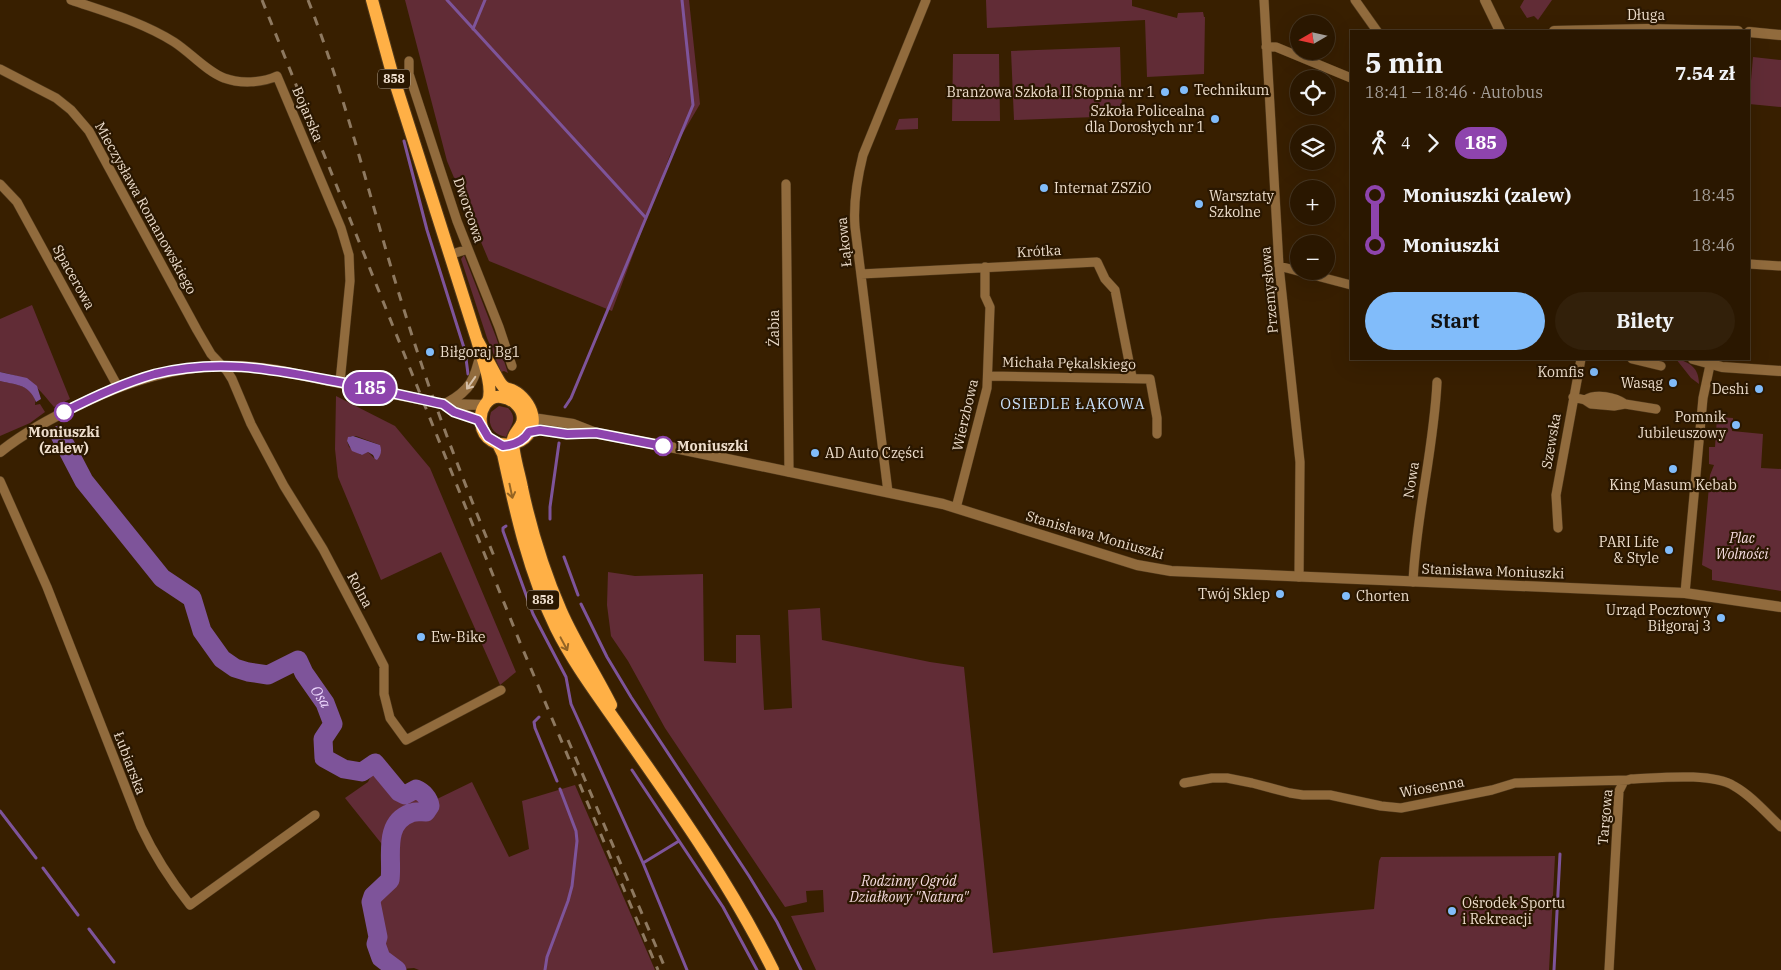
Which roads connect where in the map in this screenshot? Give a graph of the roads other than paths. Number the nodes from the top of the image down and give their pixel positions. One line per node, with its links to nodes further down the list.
1 (71, 0): 39 (street, Bojarska)
2 (372, 0): 20 (main road, 858)
3 (926, 0): 25 (street, Łąkowa)
4 (1264, 0): 13 (street, Przemysłowa)
5 (1355, 0): 7 (street)
6 (1485, 0): 8 (street)
7 (1376, 30)
8 (1500, 30)
9 (1604, 30): 10 (street, Długa)
10 (1696, 30)
11 (1750, 32): 12 (street)
12 (1781, 35)
13 (1266, 47): 16 (street); 22 (street, Przemysłowa)
14 (409, 61): 19 (street, Dworcowa)
15 (0, 69): 32 (street, Mieczysława Romanowskiego)
16 (1350, 78)
17 (0, 184): 41 (street, Spacerowa)
18 (786, 184): 54 (street, Żabia)
19 (468, 249): 20 (street); 34 (street, Dworcowa)
20 (449, 255): 27 (main road, 858)
21 (1750, 264): 23 (street)
22 (1280, 266): 26 (street); 59 (street, Przemysłowa)
23 (1781, 266)
24 (985, 267): 25 (street, Krótka); 37 (street, Wierzbowa); 38 (street, Krótka)
25 (861, 274): 56 (street, Łąkowa)
26 (1350, 285)
27 (477, 340): 28 (main road, 858); 46 (main road, 858)
28 (481, 353): 43 (main road, 858); 44 (street, one-way to 44)
29 (1581, 360): 42 (street, Szewska)
30 (1636, 360): 35 (street)
31 (1696, 360): 33 (street)
32 (221, 365): 39 (street); 41 (street); 63 (street, Rolna)
33 (1710, 365): 36 (street); 61 (street)
34 (512, 366)
35 (1661, 366)
36 (1781, 371)
37 (988, 376): 38 (street, Michała Pękalskiego); 57 (street, Wierzbowa)
38 (1132, 378): 50 (street, Michała Pękalskiego)
39 (340, 382): 44 (street)
40 (1437, 382): 60 (street, Nowa)
41 (118, 387): 53 (street)
42 (1573, 397): 45 (street); 58 (street, Szewska)
43 (487, 403): 44 (street); 46 (main road); 47 (main road, 858)
44 (445, 404): 47 (street)
45 (1656, 409)
46 (527, 415): 48 (main road); 49 (street, Stanisława Moniuszki); 52 (main road)
47 (481, 423): 51 (main road, 858)
48 (529, 432): 49 (street, Stanisława Moniuszki); 52 (main road)
49 (596, 433): 54 (street, Stanisława Moniuszki)
50 (1157, 434)
51 (498, 444): 52 (main road); 64 (main road, 858, one-way to 64)
52 (514, 444): 64 (main road, 858)
53 (0, 452)
54 (789, 472): 56 (street, Stanisława Moniuszki)
55 (0, 481): 67 (street, Łubiarska)
56 (888, 492): 57 (street, Stanisława Moniuszki)
57 (956, 508): 59 (street, Stanisława Moniuszki)
58 (1558, 528)
59 (1299, 576): 60 (street, Stanisława Moniuszki)
60 (1413, 582): 61 (street, Stanisława Moniuszki)
61 (1685, 593): 62 (street)
62 (1781, 607)
63 (501, 690)
64 (628, 738): 69 (main road, 858)
65 (1628, 780): 66 (street, Wiosenna); 68 (street, Targowa); 70 (street, Targowa)
66 (1184, 783)
67 (314, 815)
68 (1781, 827)
69 (773, 970)
70 (1609, 970)

